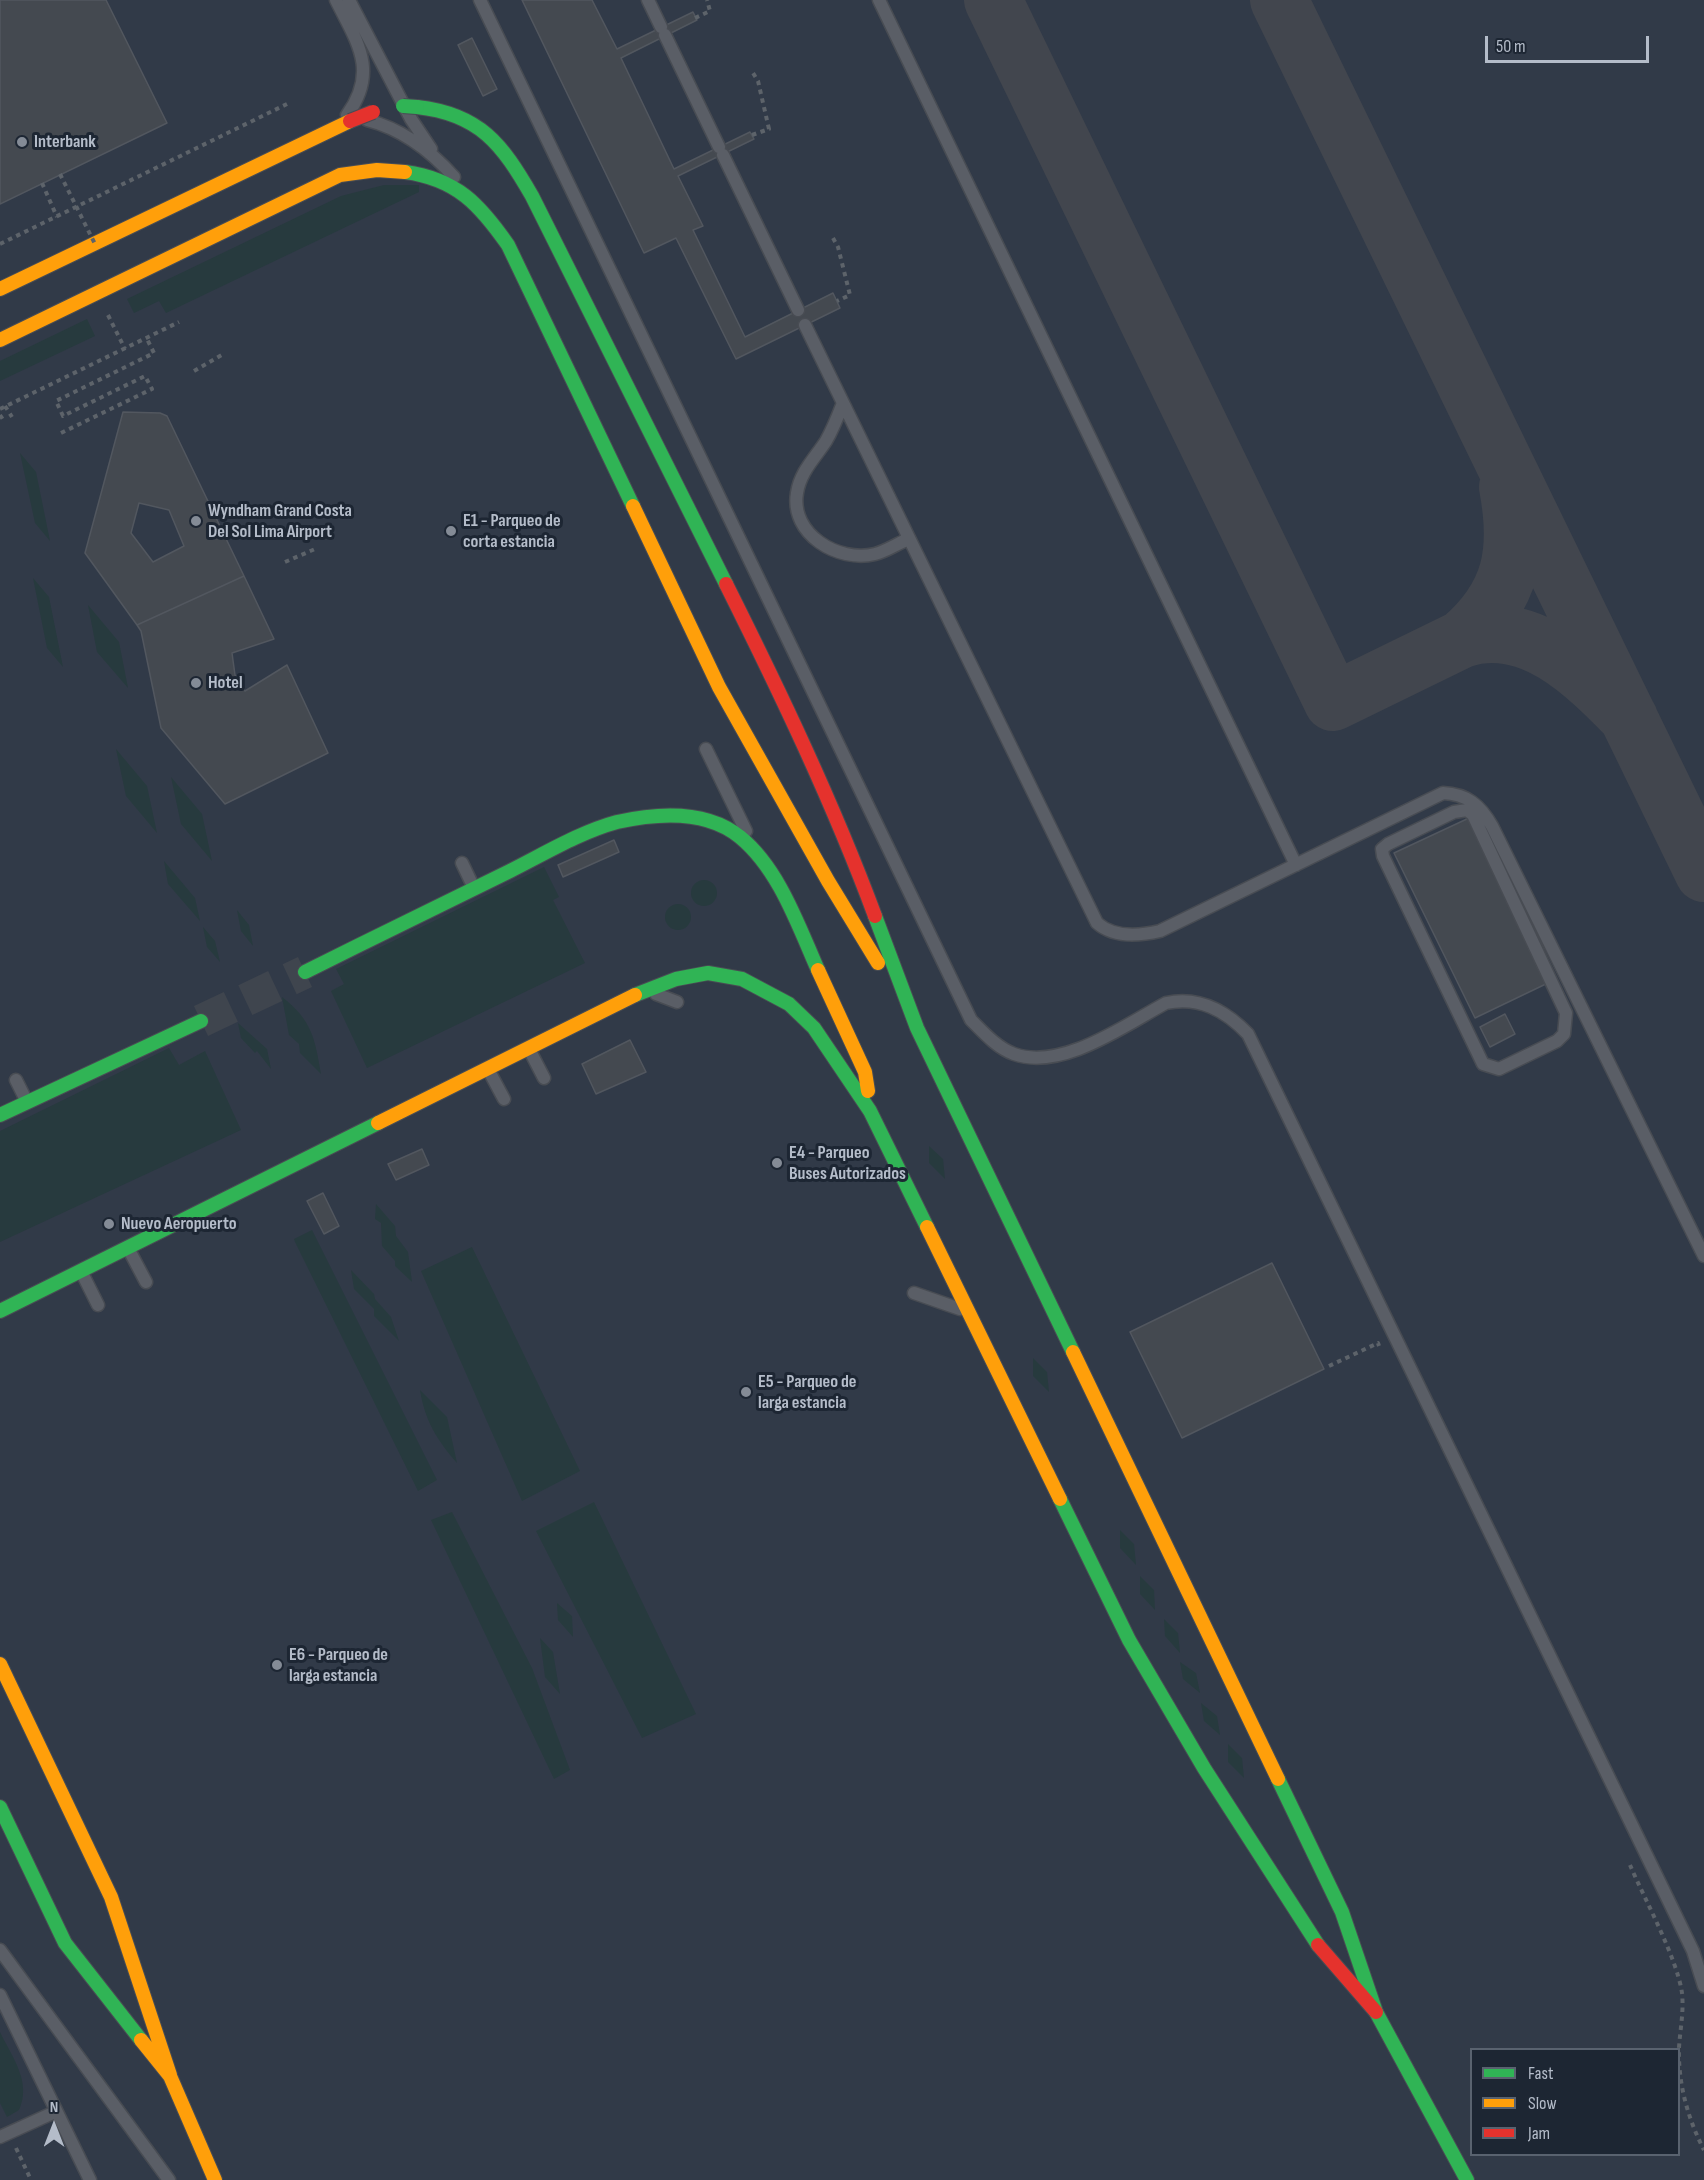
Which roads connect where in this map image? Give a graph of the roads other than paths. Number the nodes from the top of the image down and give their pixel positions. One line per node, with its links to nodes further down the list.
1 (336, 0): 6 (lane)
2 (349, 0): 7 (lane)
3 (480, 0): 47 (lane)
4 (648, 0): 11 (lane)
5 (879, 0): 19 (lane)
6 (346, 116): 7 (lane); 9 (lane)
7 (437, 157): 8 (lane)
8 (481, 207): 13 (main road); 27 (main road)
9 (0, 277)
10 (0, 290): 27 (main road, bridge)
11 (798, 310)
12 (806, 325): 14 (lane)
13 (0, 340)
14 (843, 403): 15 (lane); 15 (lane)
15 (909, 538): 19 (lane)
16 (706, 749): 17 (lane)
17 (755, 851): 20 (main road); 34 (main road)
18 (462, 862): 20 (lane)
19 (1296, 865): 21 (lane)
20 (474, 888): 23 (main road)
21 (1537, 917): 22 (lane); 37 (lane)
22 (1525, 923): 22 (lane)
23 (305, 972)
24 (646, 990): 25 (lane); 28 (main road); 34 (main road)
25 (677, 1002)
26 (201, 1021): 33 (main road)
27 (917, 1028): 49 (main road)
28 (529, 1048): 29 (main road); 30 (lane)
29 (488, 1069): 32 (lane); 36 (main road)
30 (544, 1078)
31 (16, 1080): 33 (lane)
32 (504, 1099)
33 (28, 1103): 35 (main road)
34 (870, 1111): 43 (main road)
35 (0, 1116)
36 (128, 1247): 38 (main road); 39 (lane)
37 (1704, 1256)
38 (80, 1270): 41 (lane); 42 (main road)
39 (146, 1282)
40 (914, 1293): 43 (lane)
41 (98, 1305)
42 (0, 1311)
43 (966, 1311): 49 (main road)
44 (0, 1664): 50 (main road)
45 (0, 1807): 50 (main road)
46 (0, 1950): 54 (lane)
47 (1704, 1986)
48 (0, 1995): 51 (lane)
49 (1377, 2012): 56 (main road)
50 (170, 2076): 55 (main road)
51 (56, 2112): 52 (lane); 53 (lane)
52 (0, 2137)
53 (90, 2180)
54 (169, 2180)
55 (215, 2180)
56 (1467, 2180)

